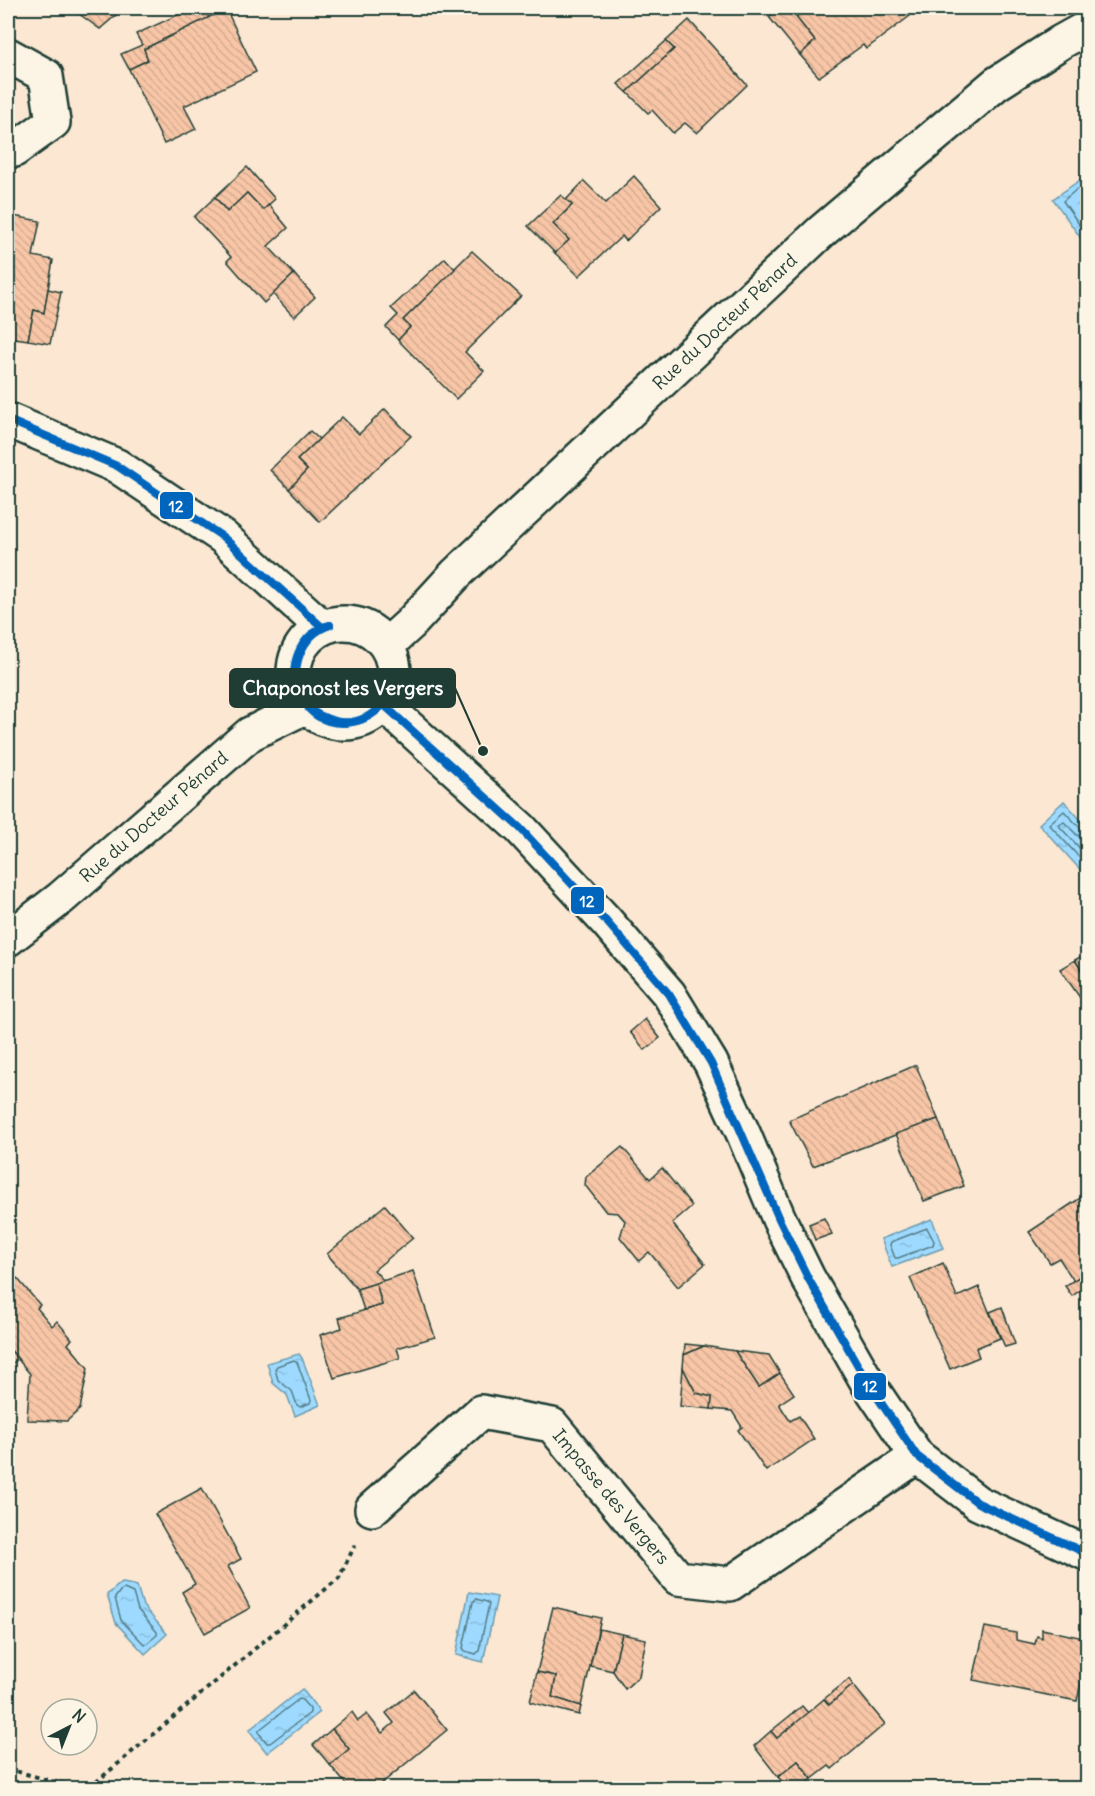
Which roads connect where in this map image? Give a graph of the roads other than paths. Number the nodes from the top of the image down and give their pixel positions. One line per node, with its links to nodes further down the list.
1 (1088, 27): 6 (street, Rue du Docteur Pénard)
2 (8, 55): 3 (street)
3 (8, 148)
4 (8, 420): 5 (street)
5 (322, 627): 6 (street); 8 (street)
6 (387, 645): 7 (street)
7 (384, 705): 8 (street); 10 (street)
8 (307, 706): 9 (street, Rue du Docteur Pénard)
9 (8, 939)
10 (917, 1456): 11 (street, Impasse des Vergers); 12 (street)
11 (372, 1509)
12 (1088, 1554)

